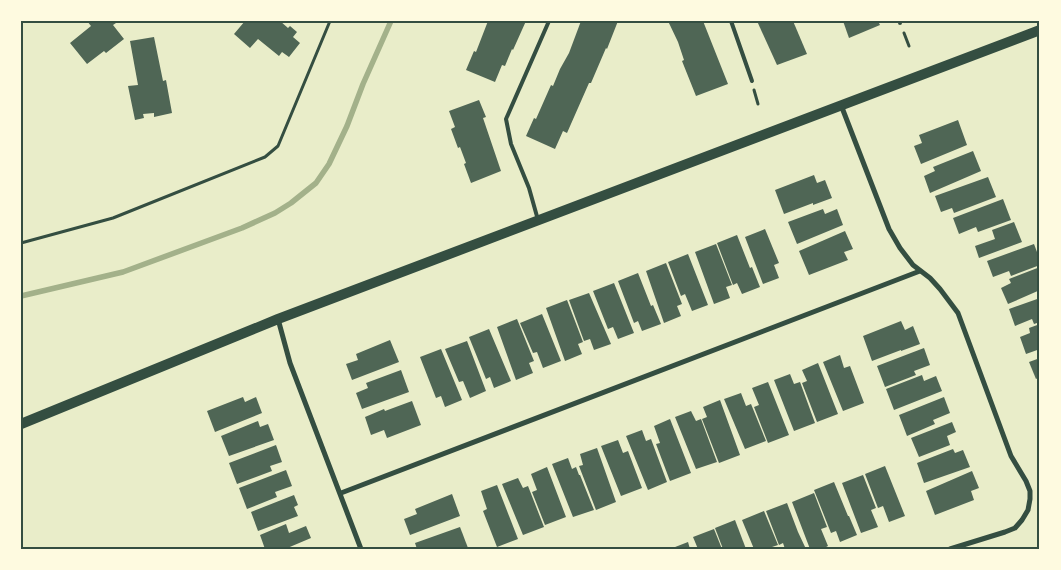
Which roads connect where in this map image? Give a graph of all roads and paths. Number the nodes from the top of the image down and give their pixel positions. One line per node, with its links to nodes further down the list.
1 (330, 21): 8 (path)
2 (549, 21): 7 (lane)
3 (731, 21): 5 (lane)
4 (1040, 30): 6 (main road)
5 (752, 81)
6 (842, 105): 7 (main road); 9 (street)
7 (538, 220): 10 (main road)
8 (21, 243)
9 (920, 271): 12 (street); 14 (street)
10 (278, 319): 11 (main road); 12 (street)
11 (21, 424)
12 (341, 493): 13 (street)
13 (361, 549)
14 (950, 549)

